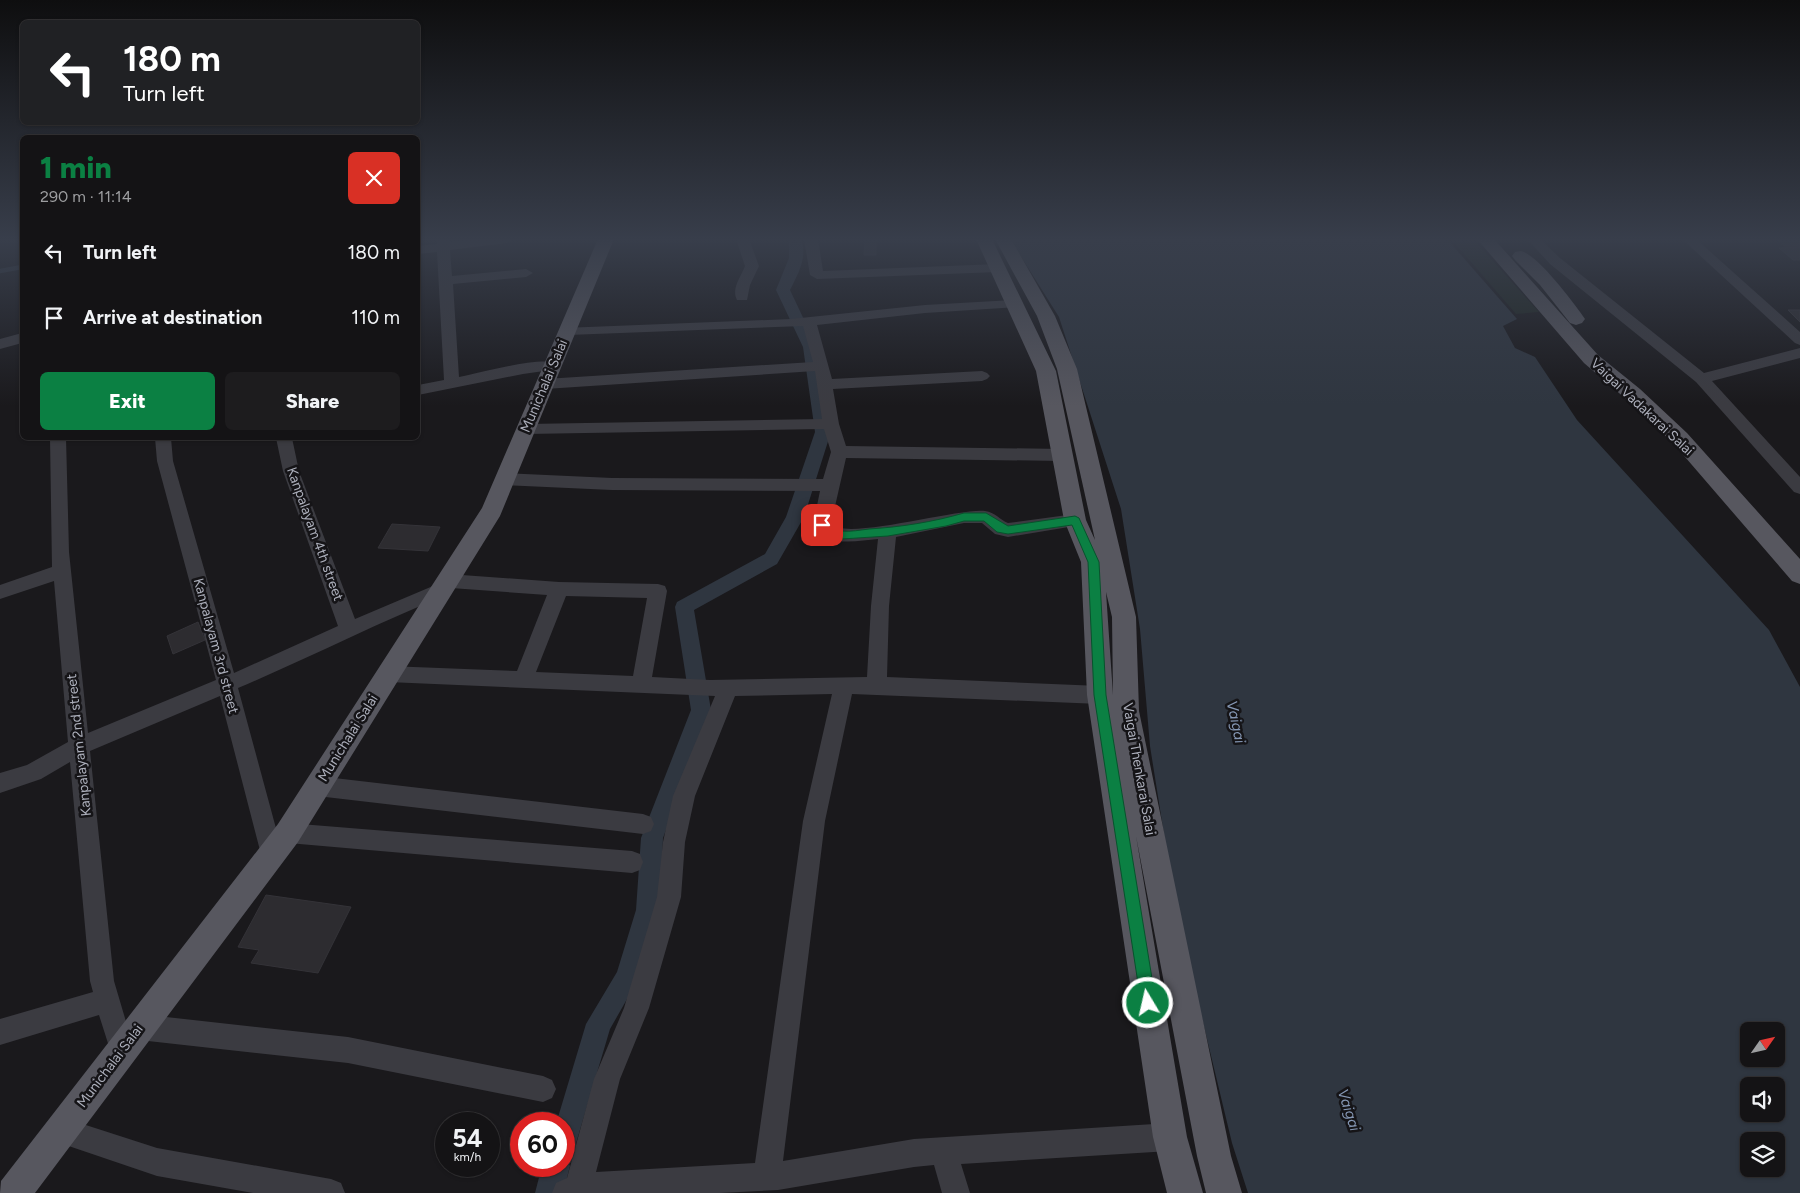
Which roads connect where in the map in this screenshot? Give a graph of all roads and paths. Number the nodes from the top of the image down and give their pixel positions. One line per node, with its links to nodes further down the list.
1 (447, 295): 20 (street)
2 (583, 295): 11 (main road, Munichalai Salai)
3 (1009, 295): 9 (main road, Vaigai Thenkarai Salai)
4 (1034, 295): 71 (main road, Vaigai Thenkarai Salai)
5 (1534, 295): 37 (main road, Vaigai Vadakarai Salai)
6 (1556, 295): 35 (main road, Vaigai Vadakarai Salai)
7 (1598, 295): 19 (street)
8 (1750, 295): 13 (street)
9 (1013, 304): 10 (street); 29 (main road, Vaigai Thenkarai Salai)
10 (808, 320): 11 (street); 16 (street)
11 (568, 331): 17 (main road, Munichalai Salai)
12 (20, 339): 14 (street)
13 (1800, 340)
14 (0, 344)
15 (1800, 353): 19 (street)
16 (822, 366): 17 (street); 21 (street)
17 (549, 375): 20 (street); 24 (main road, Munichalai Salai)
18 (982, 376): 21 (street)
19 (1701, 378): 32 (street)
20 (452, 384): 22 (street)
21 (825, 384): 23 (street)
22 (420, 390)
23 (831, 424): 24 (street); 28 (street)
24 (526, 429): 30 (main road, Munichalai Salai)
25 (58, 440): 36 (street, Kanpalayam 2nd street)
26 (162, 440): 44 (street, Kanpalayam 3rd street)
27 (284, 440): 41 (street, Kanpalayam 4th street)
28 (839, 452): 29 (street); 31 (street)
29 (1064, 455): 33 (main road, Vaigai Thenkarai Salai)
30 (505, 480): 31 (street); 38 (main road, Munichalai Salai)
31 (823, 485): 34 (street)
32 (1800, 488)
33 (1075, 520): 34 (street); 49 (main road, Vaigai Thenkarai Salai)
34 (888, 532): 47 (street)
35 (1800, 552)
36 (62, 571): 40 (street); 50 (street, Kanpalayam 2nd street)
37 (1800, 575)
38 (445, 585): 39 (street); 41 (street); 42 (main road, Munichalai Salai)
39 (559, 589): 43 (street); 45 (street)
40 (0, 592)
41 (349, 629): 44 (street)
42 (388, 674): 43 (street); 52 (main road, Munichalai Salai)
43 (524, 681): 45 (street)
44 (227, 684): 50 (street); 55 (street, Kanpalayam 3rd street)
45 (641, 685): 48 (street)
46 (844, 685): 47 (street); 48 (street); 65 (street)
47 (877, 685): 49 (street)
48 (720, 688): 66 (street)
49 (1100, 695): 63 (main road, Vaigai Thenkarai Salai)
50 (80, 746): 51 (street); 57 (street, Kanpalayam 2nd street)
51 (0, 783)
52 (317, 786): 53 (street); 54 (main road, Munichalai Salai)
53 (643, 824)
54 (288, 833): 55 (main road, Munichalai Salai); 56 (street)
55 (271, 854): 58 (main road, Munichalai Salai)
56 (632, 862)
57 (107, 1000): 59 (street); 60 (street, Kanpalayam 2nd street)
58 (139, 1027): 60 (main road, Munichalai Salai); 61 (street)
59 (0, 1032)
60 (122, 1050): 62 (main road, Munichalai Salai)
61 (543, 1089)
62 (61, 1130): 67 (main road, Munichalai Salai); 68 (street)
63 (1170, 1138): 64 (street); 70 (main road, Vaigai Thenkarai Salai)
64 (944, 1152): 65 (street); 69 (street)
65 (767, 1176): 66 (street)
66 (572, 1190)
67 (13, 1193)
68 (331, 1193)
69 (956, 1193)
70 (1186, 1193)
71 (1224, 1193)

